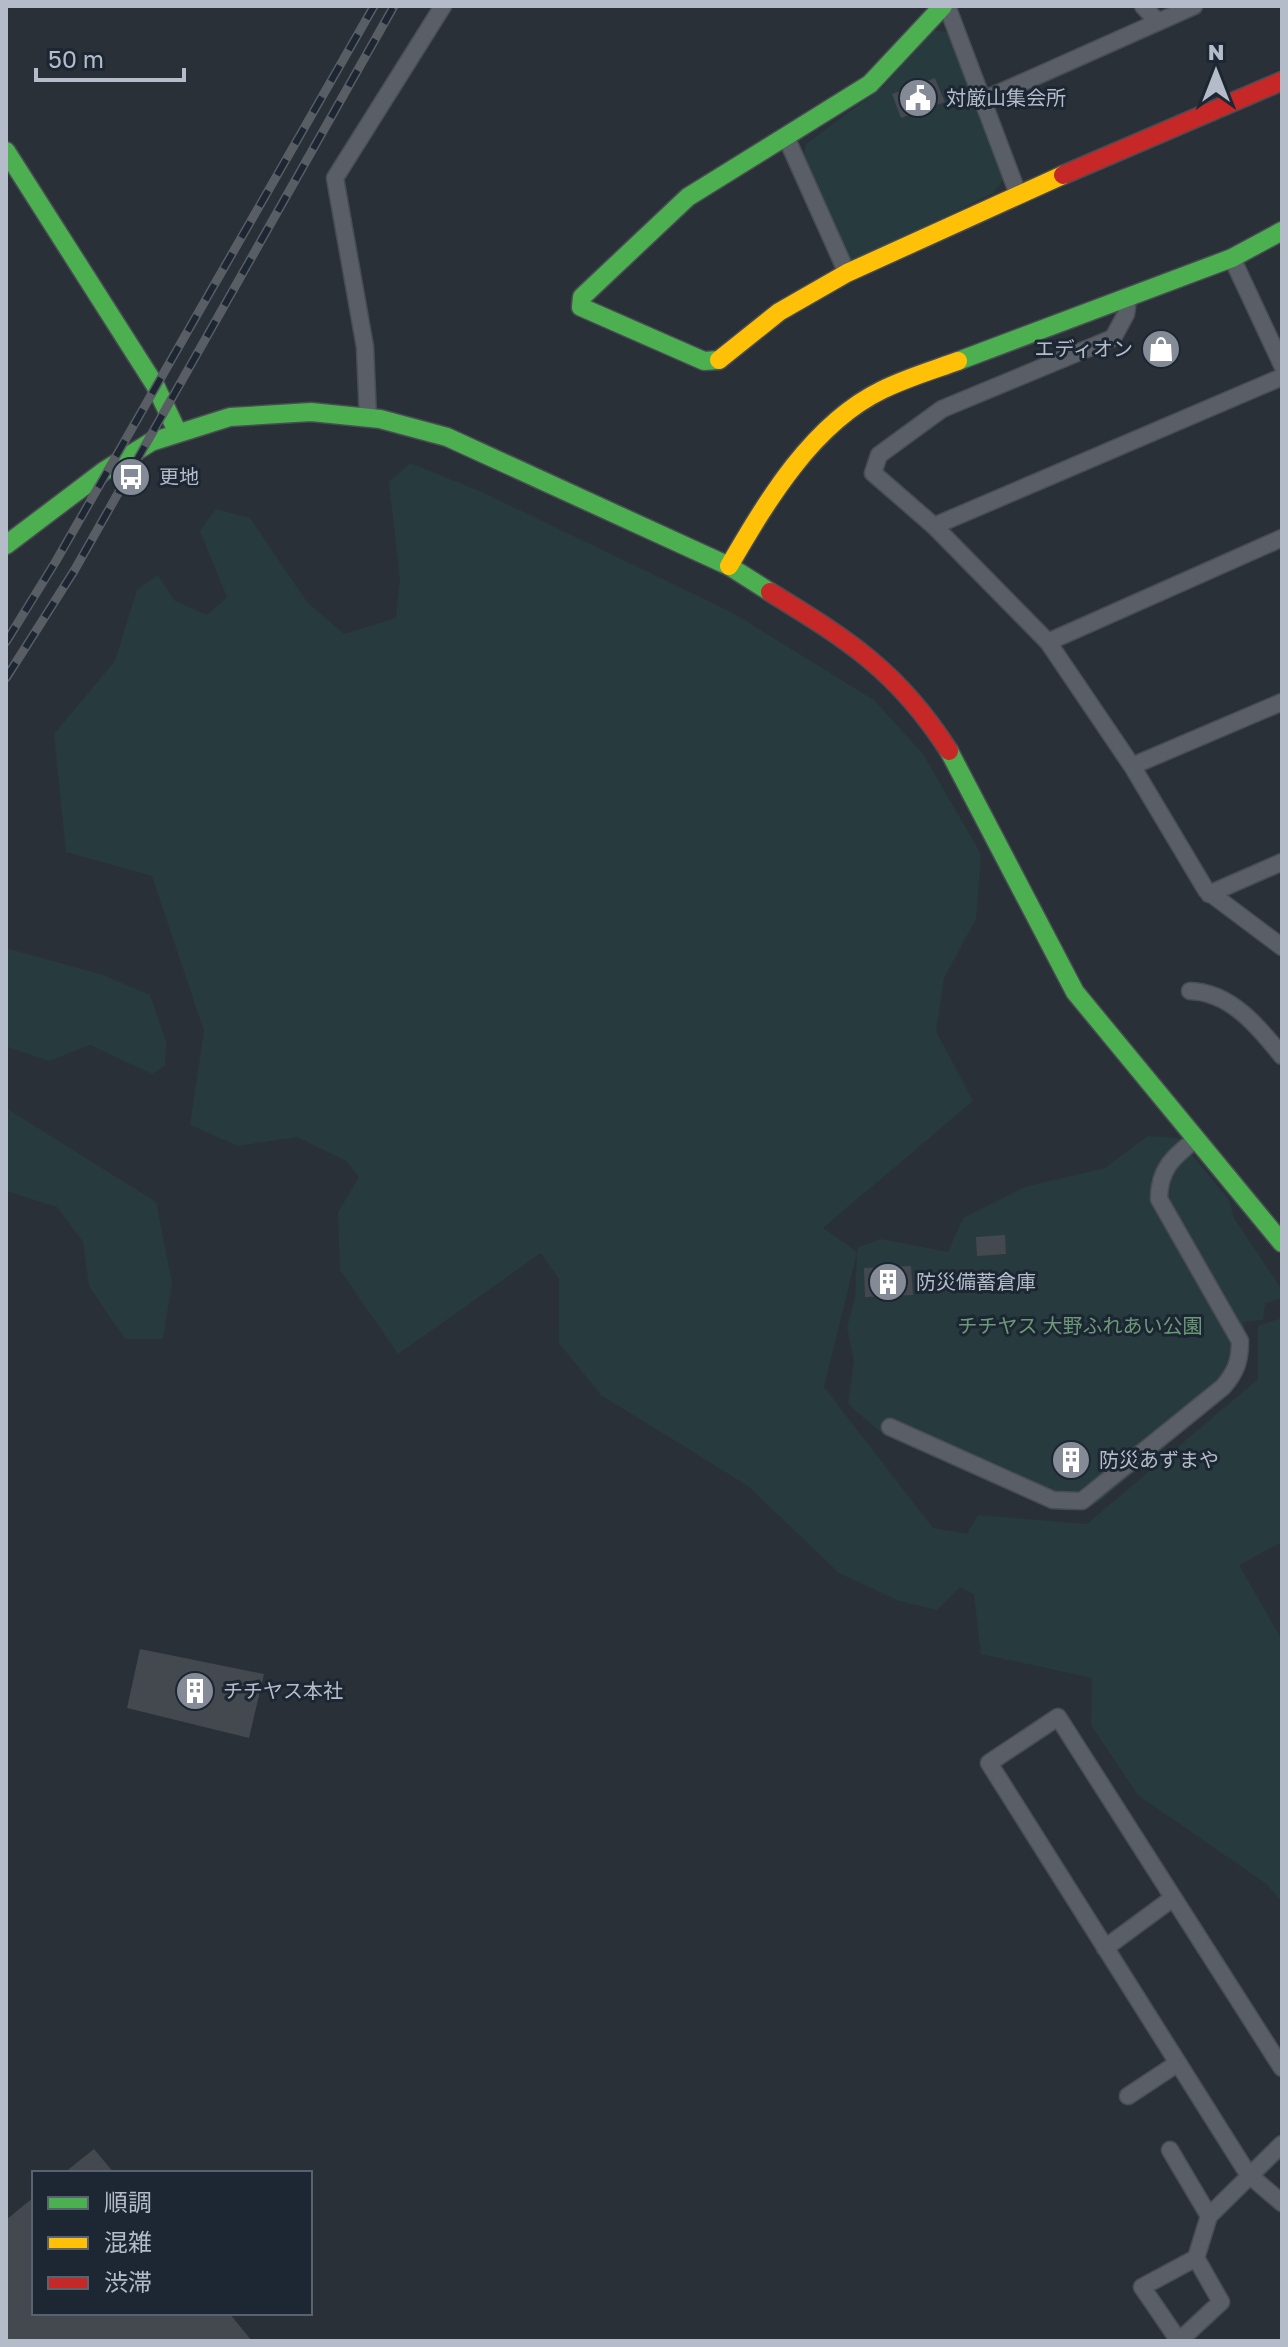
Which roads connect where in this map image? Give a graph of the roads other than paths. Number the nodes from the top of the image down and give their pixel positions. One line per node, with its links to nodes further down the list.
1 (443, 6): 17 (street)
2 (945, 6): 7 (street); 8 (street)
3 (1143, 6): 5 (street)
4 (1194, 6): 5 (street)
5 (1157, 21): 7 (street)
6 (1282, 81): 10 (street)
7 (983, 100): 10 (street)
8 (786, 137): 13 (street); 13 (street)
9 (6, 151): 18 (street)
10 (1018, 194): 13 (street)
11 (1282, 231): 12 (street)
12 (1232, 258): 14 (street); 15 (street)
13 (847, 273)
14 (1128, 298): 19 (street); 22 (street)
15 (1282, 365)
16 (1282, 377): 19 (street)
17 (368, 418): 18 (street); 22 (street)
18 (177, 431): 21 (street)
19 (934, 526): 23 (street)
20 (1282, 538): 23 (street)
21 (6, 545)
22 (729, 566): 31 (street)
23 (1048, 642): 25 (street)
24 (1282, 702): 25 (street)
25 (1132, 766): 27 (street)
26 (1282, 862): 27 (street)
27 (1209, 894): 28 (street)
28 (1282, 947)
29 (1190, 991): 30 (street)
30 (1282, 1056)
31 (1196, 1139): 32 (street); 33 (street)
32 (1282, 1243)
33 (890, 1427)
34 (1173, 1898): 35 (street); 35 (street); 37 (street)
35 (1105, 1948): 36 (street)
36 (1178, 2063): 38 (street); 41 (street)
37 (1282, 2068)
38 (1128, 2096)
39 (1282, 2144): 41 (street)
40 (1170, 2150): 43 (street)
41 (1248, 2174): 42 (street); 43 (street)
42 (1282, 2203)
43 (1209, 2216): 44 (street)
44 (1196, 2258): 44 (street)

